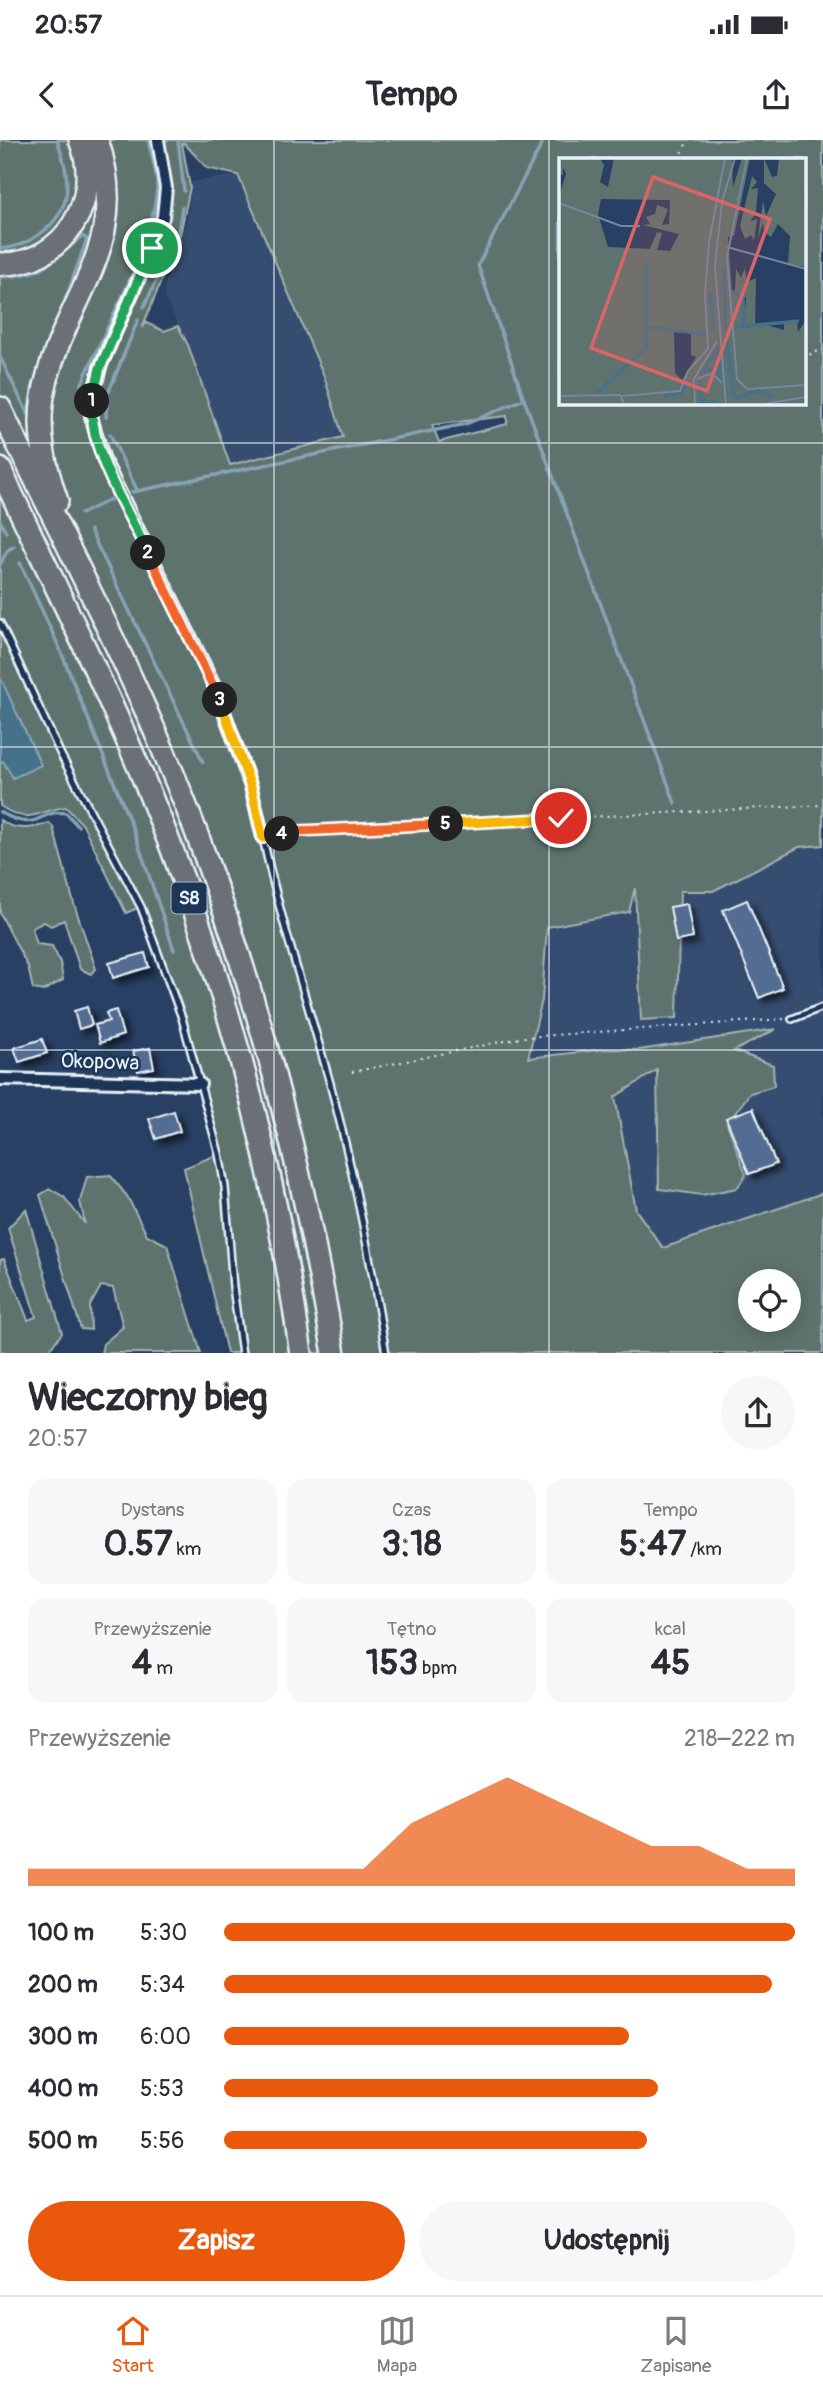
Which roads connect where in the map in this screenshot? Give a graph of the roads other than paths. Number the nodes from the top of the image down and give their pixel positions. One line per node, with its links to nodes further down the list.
1 (80, 140): 4 (highway)
2 (97, 140): 7 (highway)
3 (158, 140): 10 (street)
4 (0, 264)
5 (0, 408): 7 (highway, S8)
6 (0, 469): 16 (highway, S8)
7 (85, 582): 17 (highway, S8)
8 (0, 623): 14 (lane)
9 (298, 831): 10 (lane)
10 (263, 838): 18 (lane)
11 (823, 1007): 12 (lane)
12 (792, 1019)
13 (0, 1079): 14 (street, Okopowa)
14 (200, 1084): 15 (lane)
15 (242, 1353)
16 (301, 1353)
17 (334, 1353)
18 (386, 1353)

